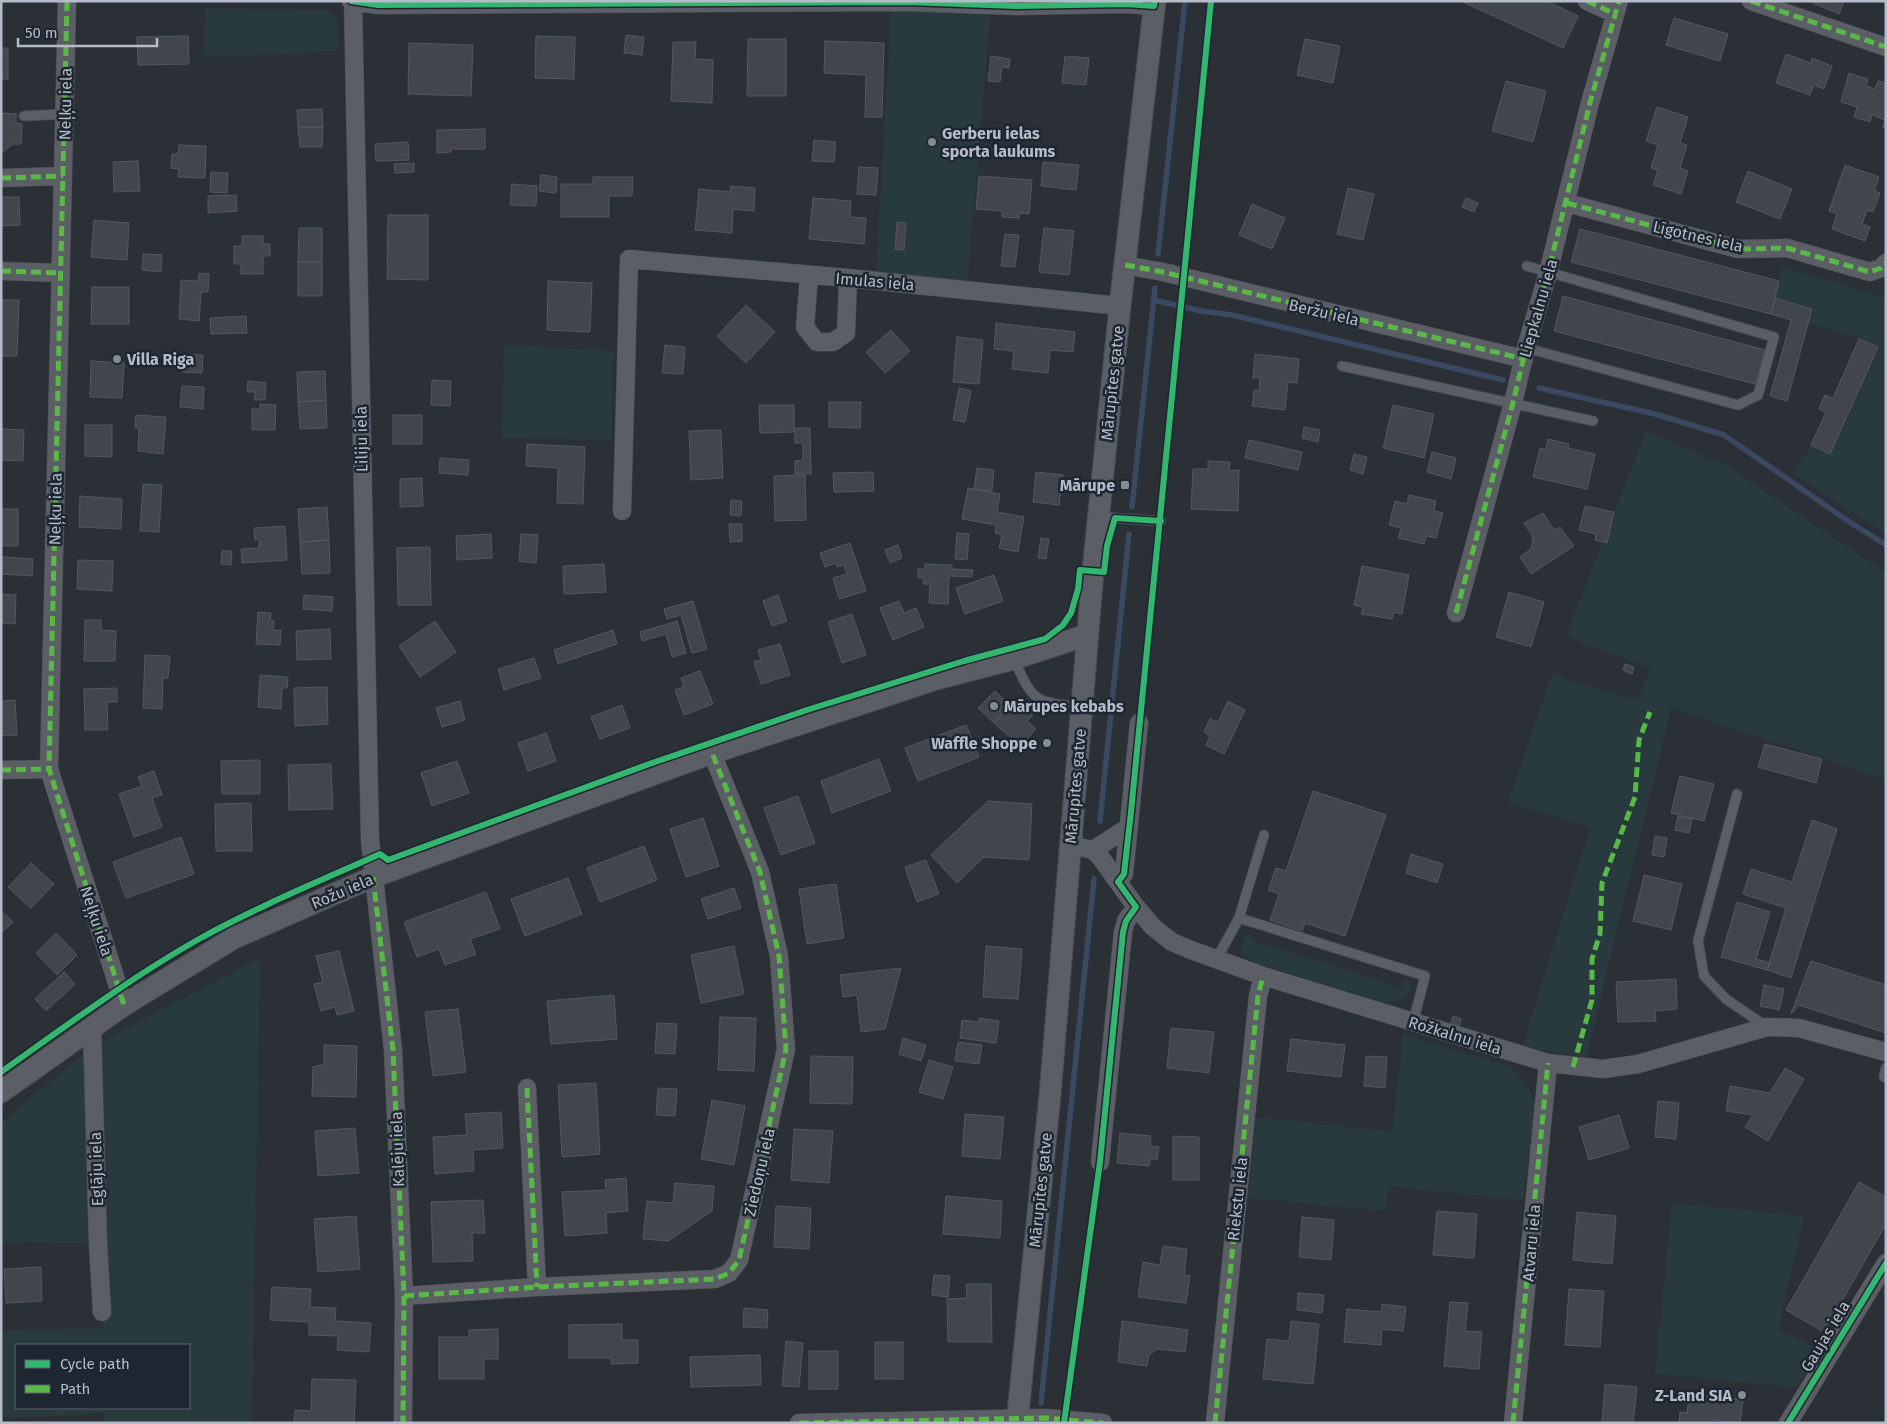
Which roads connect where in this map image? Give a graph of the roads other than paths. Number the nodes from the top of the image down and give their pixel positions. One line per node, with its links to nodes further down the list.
1 (67, 1): 11 (street, Neļķu iela)
2 (352, 1): 6 (street); 45 (street, Liliju iela)
3 (1588, 1): 9 (street)
4 (1751, 1): 10 (street)
5 (906, 2): 6 (street); 7 (street)
6 (620, 3)
7 (1017, 3): 8 (street)
8 (1155, 4): 17 (street, Mārupītes gatve)
9 (1617, 8): 15 (street, Liepkalnu iela)
10 (1886, 47)
11 (65, 114): 12 (lane); 13 (street, Neļķu iela)
12 (24, 116)
13 (63, 176): 14 (street); 21 (street, Neļķu iela)
14 (1, 178)
15 (1567, 203): 16 (street, Līgotnes iela); 20 (street, Liepkalnu iela)
16 (1886, 263)
17 (1125, 265): 24 (street, Mārupītes gatve); 25 (street, Beržu iela)
18 (1527, 266): 20 (lane)
19 (1, 271): 21 (street)
20 (1548, 273): 25 (street, Liepkalnu iela); 25 (lane)
21 (61, 274): 38 (street, Neļķu iela)
22 (809, 276): 23 (street, Imulas iela); 23 (street); 29 (street, Imulas iela)
23 (848, 278): 24 (street, Imulas iela)
24 (1120, 306): 30 (street, Mārupītes gatve)
25 (1525, 354): 27 (street, Liepkalnu iela)
26 (1342, 366): 27 (lane)
27 (1513, 403): 28 (lane); 32 (street, Liepkalnu iela)
28 (1593, 421)
29 (622, 511)
30 (1099, 517): 31 (lane); 33 (street, Mārupītes gatve)
31 (1161, 521)
32 (1456, 613)
33 (1087, 635): 34 (street, Rožu iela); 35 (street, Mārupītes gatve)
34 (1014, 659): 35 (lane); 37 (street, Rožu iela)
35 (1082, 707): 43 (street, Mārupītes gatve)
36 (1139, 723): 41 (street)
37 (712, 753): 45 (street, Rožu iela); 61 (street, Ziedoņu iela)
38 (49, 769): 39 (street); 51 (street, Neļķu iela)
39 (1, 770)
40 (1737, 794): 54 (lane)
41 (1129, 827): 44 (street); 46 (street)
42 (1264, 835): 48 (lane)
43 (1069, 845): 44 (street); 64 (street, Mārupītes gatve)
44 (1093, 850): 46 (street, Rožkalnu iela)
45 (374, 877): 51 (street, Rožu iela); 62 (street, Kalēju iela)
46 (1118, 882): 47 (street, Rožkalnu iela)
47 (1136, 907): 49 (street, Rožkalnu iela); 59 (street)
48 (1239, 918): 49 (lane); 52 (lane)
49 (1216, 960): 50 (street, Rožkalnu iela)
50 (1263, 976): 52 (street, Rožkalnu iela); 68 (street, Riekstu iela)
51 (124, 1004): 53 (street, Rožu iela)
52 (1413, 1023): 56 (street, Rožkalnu iela)
53 (92, 1026): 58 (street, Rožu iela); 63 (street, Eglāju iela)
54 (1767, 1027): 55 (street, Rožkalnu iela); 56 (street, Rožkalnu iela)
55 (1886, 1052)
56 (1548, 1063): 69 (street, Atvaru iela)
57 (527, 1088): 61 (street)
58 (1, 1092)
59 (1100, 1162)
60 (1886, 1263): 70 (street, Gaujas iela)
61 (536, 1287): 62 (street, Ziedoņu iela)
62 (404, 1296): 65 (street, Kalēju iela)
63 (102, 1312)
64 (1017, 1421): 66 (street); 67 (street)
65 (403, 1423)
66 (800, 1423)
67 (1103, 1423)
68 (1215, 1423)
69 (1513, 1423)
70 (1788, 1423)

